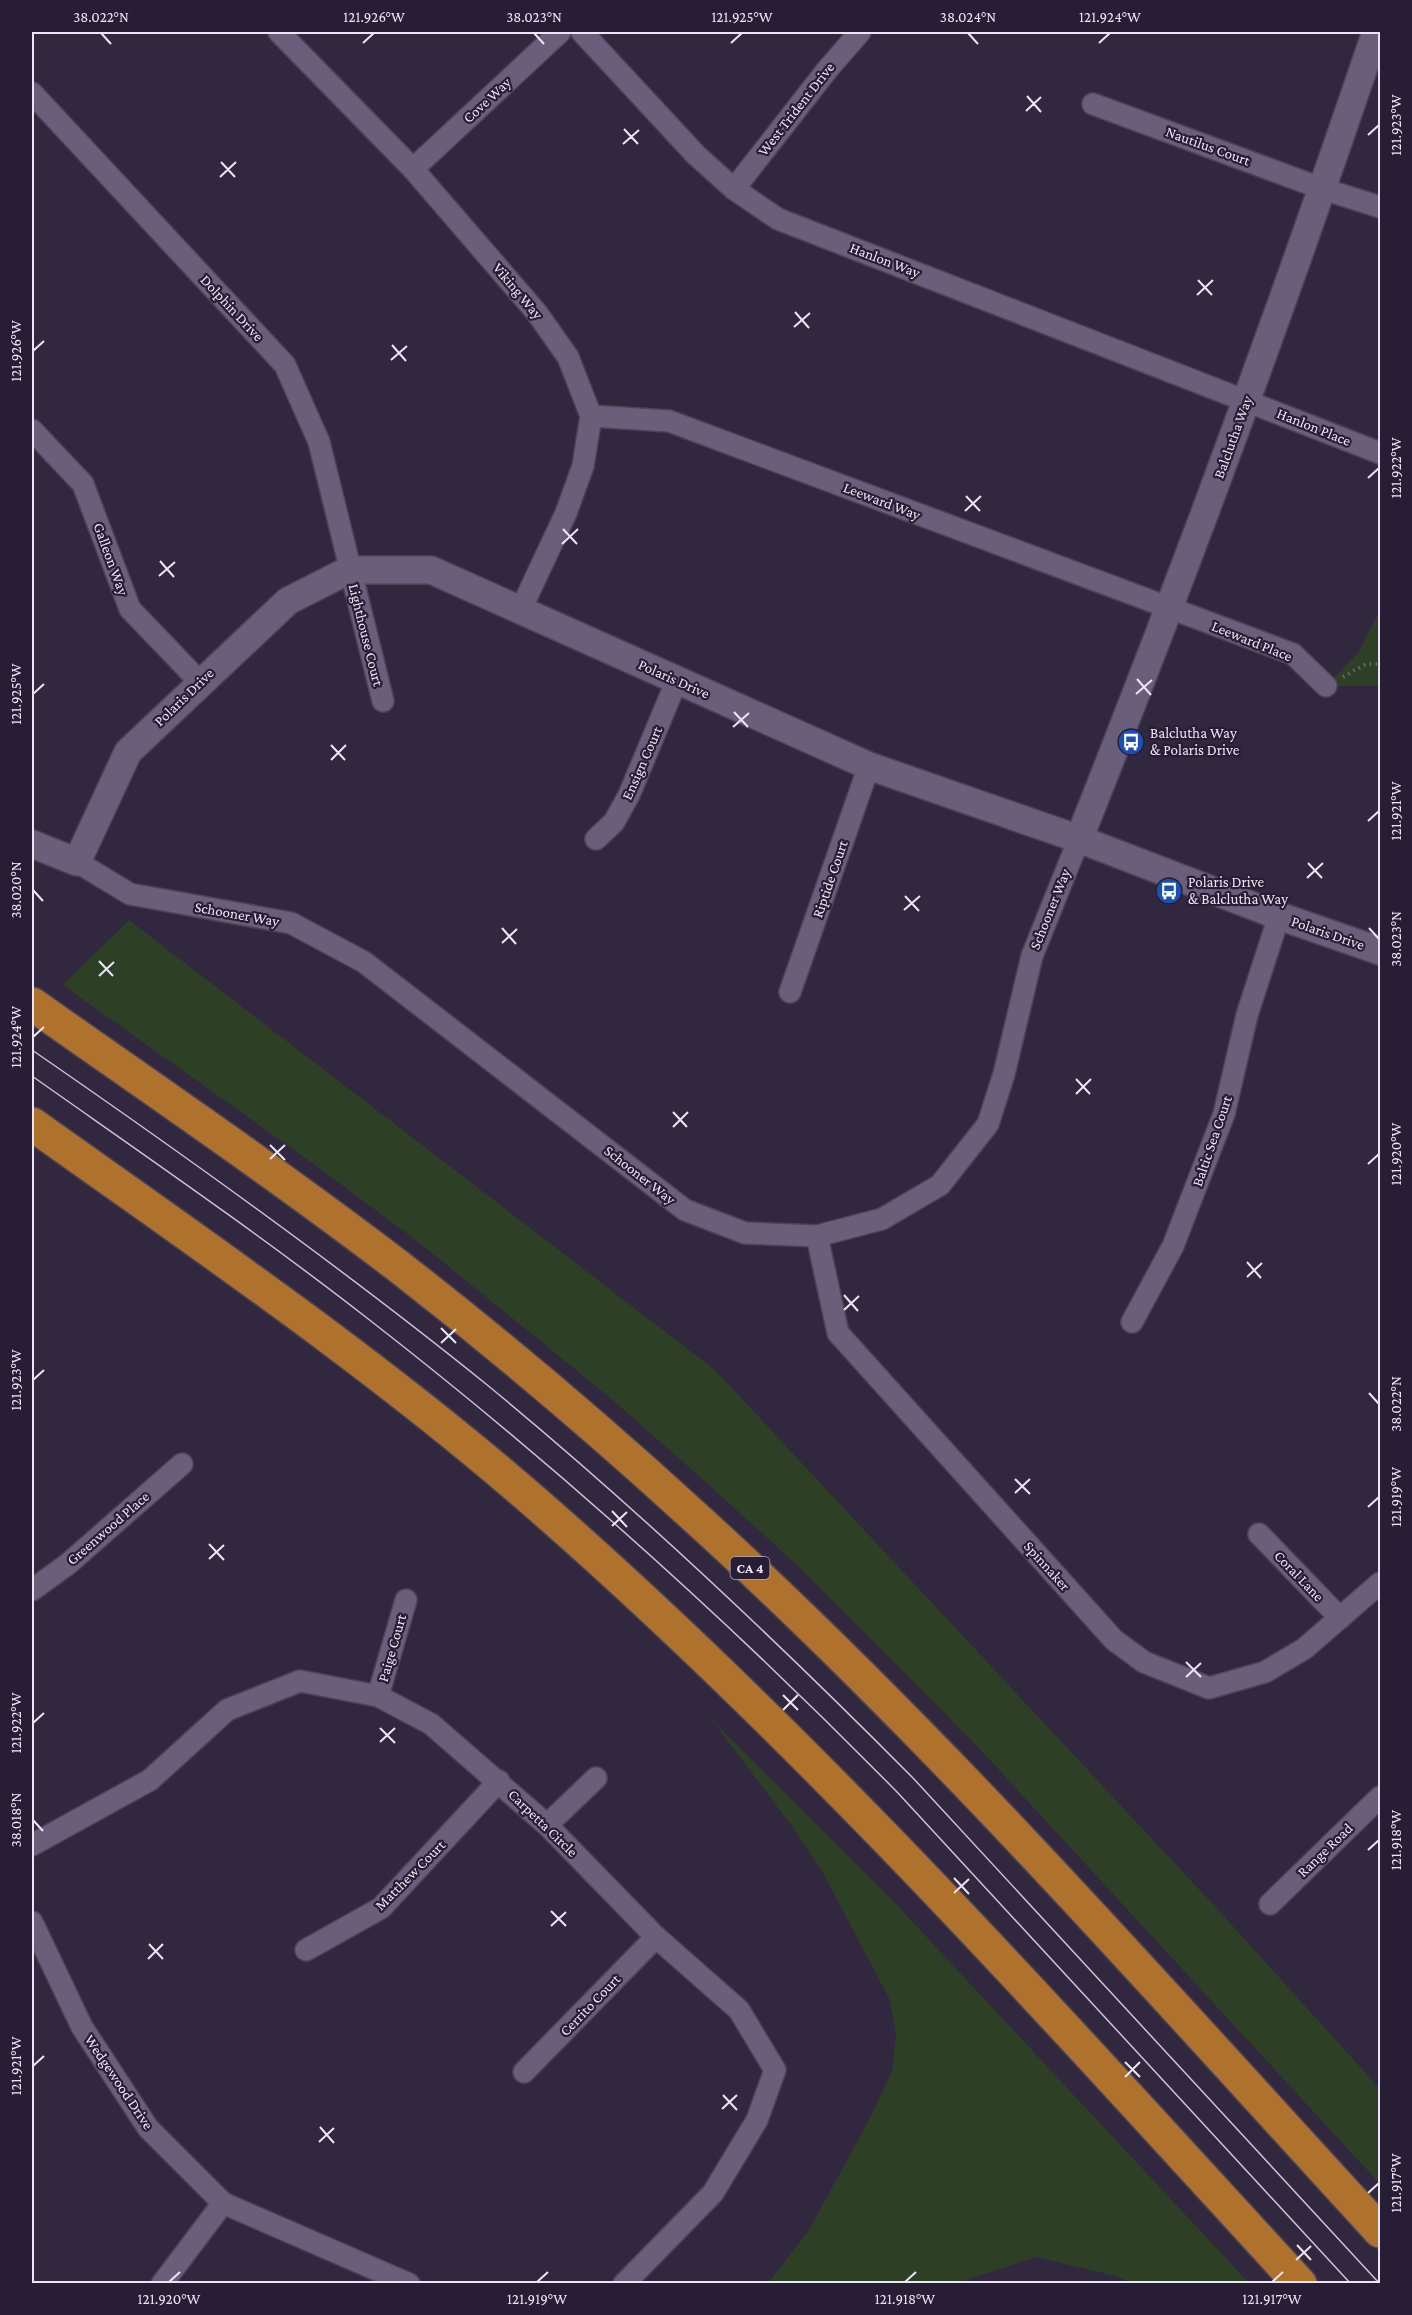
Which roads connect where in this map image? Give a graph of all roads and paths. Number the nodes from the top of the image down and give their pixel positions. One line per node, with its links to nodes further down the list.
1 (279, 32): 8 (street, Viking Way)
2 (560, 32): 8 (street, Cove Way)
3 (582, 32): 9 (street, Hanlon Way)
4 (860, 32): 9 (street, West Trident Drive)
5 (1376, 32): 10 (street, Balclutha Way)
6 (32, 93): 16 (street, Dolphin Drive)
7 (1093, 104): 10 (street, Nautilus Court)
8 (413, 169): 13 (street, Viking Way)
9 (734, 189): 12 (street, Hanlon Way)
10 (1323, 189): 11 (street, Nautilus Court); 12 (street, Balclutha Way)
11 (1380, 207)
12 (1247, 400): 15 (street, Hanlon Place); 18 (street, Balclutha Way)
13 (591, 416): 17 (street); 18 (street, Leeward Way)
14 (32, 430): 21 (street, Galleon Way)
15 (1380, 453)
16 (349, 570): 17 (street, Polaris Drive); 21 (street, Polaris Drive); 23 (street, Lighthouse Court)
17 (521, 609): 20 (street, Polaris Drive)
18 (1169, 609): 22 (street, Leeward Place); 26 (street, Balclutha Way)
19 (1380, 664): 22 (path)
20 (677, 680): 24 (street, Polaris Drive); 25 (street, Ensign Court)
21 (200, 682): 28 (street, Polaris Drive)
22 (1326, 686)
23 (383, 701)
24 (869, 766): 26 (street, Polaris Drive); 31 (street, Riptide Court)
25 (596, 839)
26 (1078, 839): 29 (street, Polaris Drive); 34 (street, Schooner Way)
27 (32, 844): 28 (street, Schooner Way)
28 (77, 862): 34 (street, Schooner Way)
29 (1278, 916): 30 (street, Polaris Drive); 35 (street, Baltic Sea Court)
30 (1380, 951)
31 (790, 992)
32 (32, 1004): 54 (highway, CA 4)
33 (32, 1124): 58 (highway)
34 (818, 1236): 41 (street, Spinnaker)
35 (1132, 1322)
36 (182, 1464): 39 (street, Greenwood Place)
37 (1259, 1534): 41 (street, Coral Lane)
38 (1380, 1583): 41 (street, Spinnaker)
39 (32, 1590)
40 (406, 1600): 42 (street, Paige Court)
41 (1340, 1618)
42 (378, 1696): 44 (street, Carpetta Circle); 47 (street, Carpetta Circle)
43 (596, 1778): 46 (street)
44 (499, 1781): 46 (street, Carpetta Circle); 51 (street, Matthew Court)
45 (1380, 1797): 48 (street, Range Road)
46 (548, 1825): 50 (street, Carpetta Circle)
47 (32, 1845)
48 (1270, 1904)
49 (32, 1922): 53 (street, Wedgewood Drive)
50 (656, 1937): 52 (street, Cerrito Court); 57 (street, Carpetta Circle)
51 (306, 1950)
52 (524, 2072)
53 (223, 2203): 55 (street); 56 (street, Wedgewood Drive)
54 (1380, 2231)
55 (162, 2283)
56 (409, 2283)
57 (624, 2283)
58 (1300, 2283)

